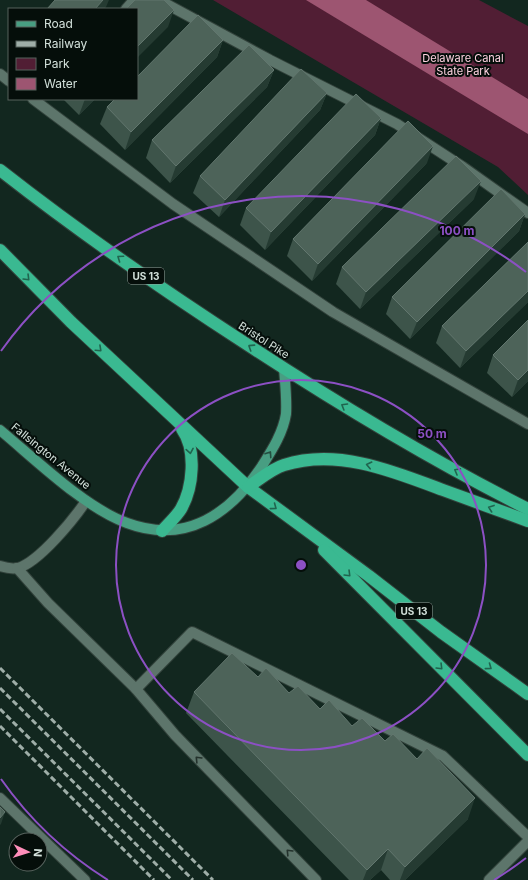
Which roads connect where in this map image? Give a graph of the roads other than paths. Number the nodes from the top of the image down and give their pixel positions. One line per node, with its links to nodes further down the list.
1 (134, 0): 3 (street)
2 (159, 0): 8 (street)
3 (127, 8)
4 (0, 74): 5 (street)
5 (8, 80)
6 (36, 100): 12 (street)
7 (0, 170): 10 (highway, Bristol Pike / US 13, one-way to 7)
8 (528, 213)
9 (0, 250): 11 (highway, US 13, one-way to 11)
10 (284, 368): 14 (main road, Fallsington Avenue, one-way to 10); 16 (highway, Bristol Pike / US 13, one-way to 10)
11 (173, 416): 14 (highway, US 13); 19 (highway, one-way to 19)
12 (528, 424)
13 (0, 430): 15 (main road, Fallsington Avenue)
14 (248, 487): 17 (highway, one-way to 14); 18 (highway, US 13, one-way to 18); 19 (main road, Fallsington Avenue)
15 (86, 501): 19 (main road, Fallsington Avenue); 21 (street, Fallsington Avenue)
16 (528, 509)
17 (528, 521)
18 (301, 527): 23 (highway, US 13, one-way to 23); 24 (highway, one-way to 24)
19 (162, 531)
20 (0, 566): 21 (street)
21 (17, 568): 22 (street)
22 (136, 689): 26 (street); 29 (street, one-way to 22)
23 (528, 694)
24 (528, 755)
25 (0, 798): 28 (street)
26 (528, 837)
27 (528, 841): 30 (street)
28 (85, 880)
29 (316, 880)
30 (489, 880)

